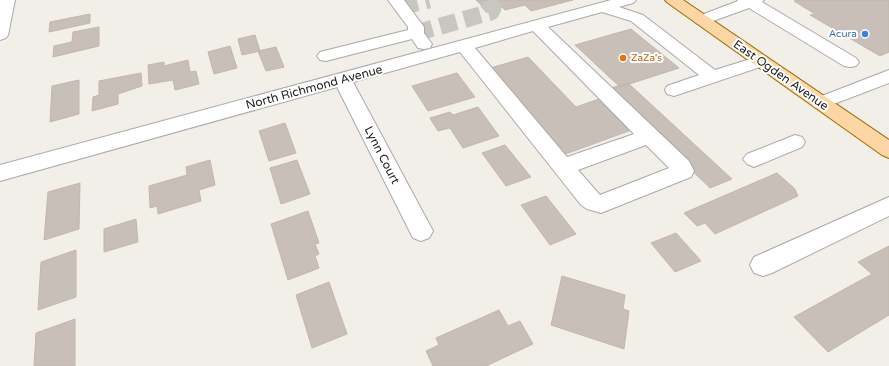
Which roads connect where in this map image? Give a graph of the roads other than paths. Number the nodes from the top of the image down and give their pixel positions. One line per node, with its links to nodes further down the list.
1 (7, 0): 10 (street)
2 (396, 0): 9 (street)
3 (628, 0): 6 (street, North Richmond Avenue)
4 (673, 0): 7 (main road, East Ogden Avenue)
5 (750, 1): 7 (street); 15 (street)
6 (603, 7): 8 (street, North Richmond Avenue); 17 (street)
7 (702, 20): 14 (main road, East Ogden Avenue)
8 (536, 26): 11 (street, North Richmond Avenue); 21 (street)
9 (416, 33): 12 (street); 13 (street)
10 (0, 35)
11 (464, 46): 12 (street, North Richmond Avenue); 25 (street)
12 (432, 54): 18 (street, North Richmond Avenue)
13 (326, 56)
14 (760, 61): 17 (street); 20 (main road, East Ogden Avenue)
15 (850, 62)
16 (889, 76): 20 (street)
17 (712, 77): 19 (street)
18 (342, 79): 26 (street, North Richmond Avenue); 28 (street, Lynn Court)
19 (674, 90)
20 (821, 102): 23 (main road, East Ogden Avenue)
21 (649, 136): 25 (street); 25 (street)
22 (795, 142): 24 (street)
23 (889, 150)
24 (754, 159)
25 (563, 167)
26 (0, 173)
27 (889, 206): 29 (street)
28 (421, 231)
29 (763, 265)

